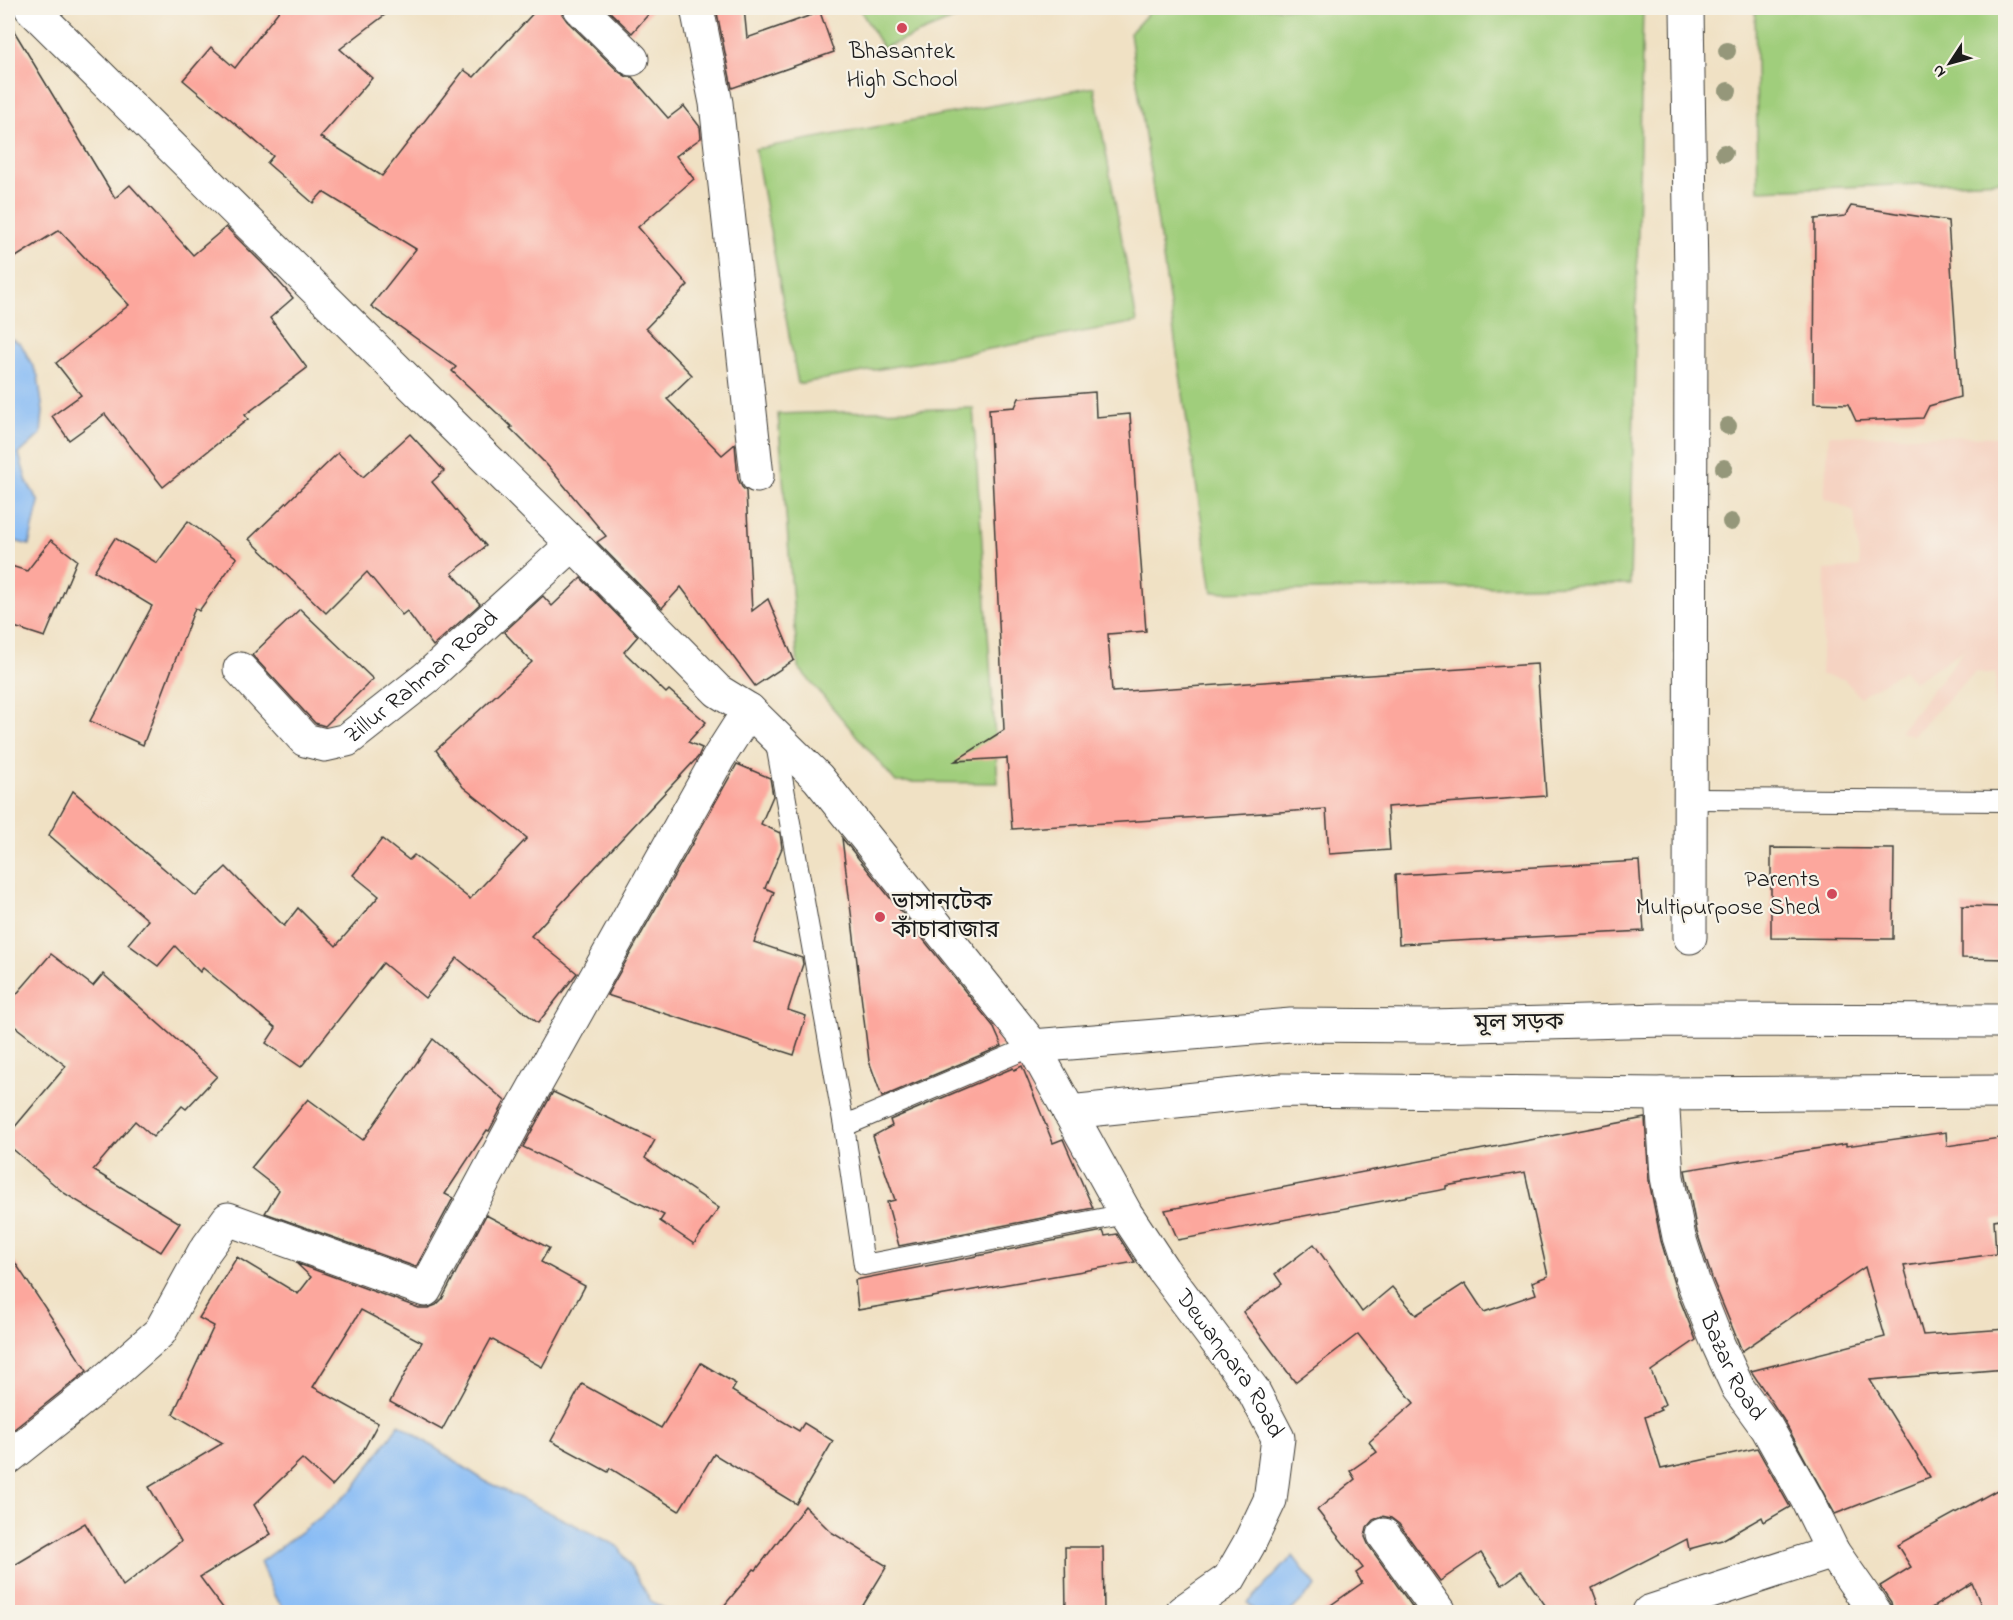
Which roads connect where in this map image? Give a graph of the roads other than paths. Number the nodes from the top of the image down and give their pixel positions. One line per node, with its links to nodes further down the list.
1 (31, 8): 7 (street, Dewanpara Road)
2 (580, 8): 5 (street)
3 (697, 8): 6 (street)
4 (1687, 8): 11 (street)
5 (632, 58)
6 (758, 476)
7 (573, 544): 8 (street, Zillur Rahman Road); 9 (street, Dewanpara Road)
8 (240, 669)
9 (749, 710): 10 (street, Dewanpara Road); 21 (street)
10 (775, 735): 15 (street, Dewanpara Road); 16 (lane)
11 (1690, 799): 12 (lane); 13 (street)
12 (2006, 801)
13 (1690, 937)
14 (2006, 1021): 15 (street, মূল সড়ক)
15 (1022, 1051): 16 (lane); 19 (street, Dewanpara Road)
16 (991, 1064): 20 (lane)
17 (2006, 1092): 18 (street)
18 (1662, 1094): 19 (street); 23 (street, Bazar Road)
19 (1070, 1112): 20 (street, Dewanpara Road)
20 (1126, 1214): 24 (street, Dewanpara Road)
21 (8, 1458)
22 (1384, 1535): 25 (street)
23 (1833, 1552): 26 (street); 27 (street, Bazar Road)
24 (1182, 1612)
25 (1439, 1612)
26 (1649, 1612)
27 (1875, 1612)

